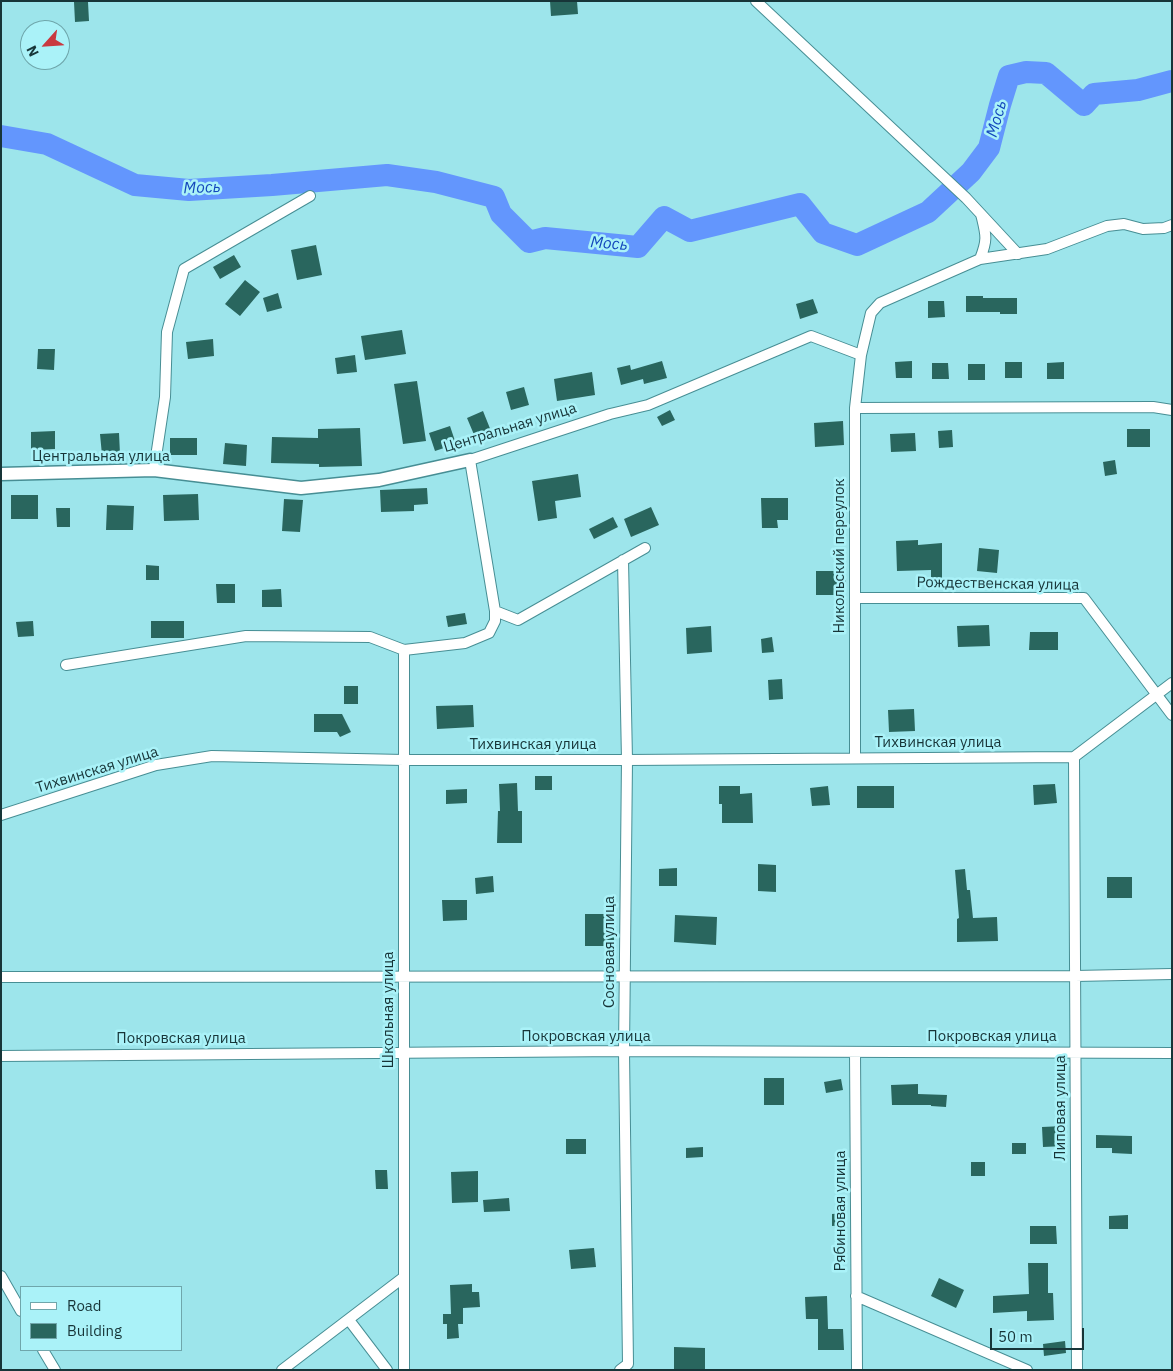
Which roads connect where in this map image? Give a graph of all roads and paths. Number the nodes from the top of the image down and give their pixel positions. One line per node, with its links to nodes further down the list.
1 (756, 1): 3 (street)
2 (310, 196): 11 (street)
3 (981, 213): 5 (street); 6 (street)
4 (1172, 225): 5 (street, Никольский переулок)
5 (1018, 254): 6 (street, Никольский переулок)
6 (980, 259): 7 (street, Никольский переулок)
7 (861, 354): 8 (street, Никольский переулок); 10 (street, Центральная улица)
8 (855, 408): 9 (street); 15 (street, Никольский переулок)
9 (1172, 410)
10 (470, 460): 11 (street, Центральная улица); 16 (street)
11 (154, 470): 12 (street, Центральная улица)
12 (1, 474)
13 (645, 548): 14 (street)
14 (622, 560): 16 (street); 25 (street, Сосновая улица)
15 (855, 598): 20 (street, Рождественская улица); 23 (street, Никольский переулок)
16 (495, 611): 17 (street)
17 (404, 650): 18 (street); 24 (street, Школьная улица)
18 (66, 665)
19 (1172, 683): 20 (street)
20 (1156, 695): 21 (street, Рождественская улица); 22 (street)
21 (1172, 716)
22 (1074, 757): 23 (street, Тихвинская улица); 30 (street, Липовая улица)
23 (855, 758): 25 (street, Тихвинская улица)
24 (404, 760): 25 (street, Тихвинская улица); 26 (street, Тихвинская улица); 28 (street, Школьная улица)
25 (627, 760): 29 (street, Сосновая улица)
26 (1, 815)
27 (1172, 974): 30 (street)
28 (404, 976): 29 (street); 31 (street); 35 (street, Школьная улица)
29 (624, 976): 30 (street); 32 (street, Сосновая улица)
30 (1075, 976): 34 (street, Липовая улица)
31 (1, 977)
32 (624, 1051): 33 (street, Покровская улица); 35 (street, Покровская улица); 48 (street, Сосновая улица)
33 (855, 1052): 34 (street, Покровская улица); 40 (street, Рябиновая улица)
34 (1075, 1052): 36 (street, Покровская улица); 51 (street, Липовая улица)
35 (404, 1053): 37 (street, Покровская улица); 39 (street, Школьная улица)
36 (1172, 1053)
37 (1, 1056)
38 (1, 1276): 41 (street)
39 (404, 1277): 42 (street); 47 (street, Школьная улица)
40 (856, 1296): 49 (street, Рябиновая улица); 50 (street)
41 (20, 1309)
42 (349, 1320): 45 (street); 46 (street)
43 (44, 1351): 44 (street)
44 (54, 1370)
45 (282, 1370)
46 (387, 1370)
47 (404, 1370)
48 (620, 1370)
49 (857, 1370)
50 (1027, 1370)
51 (1077, 1370)

